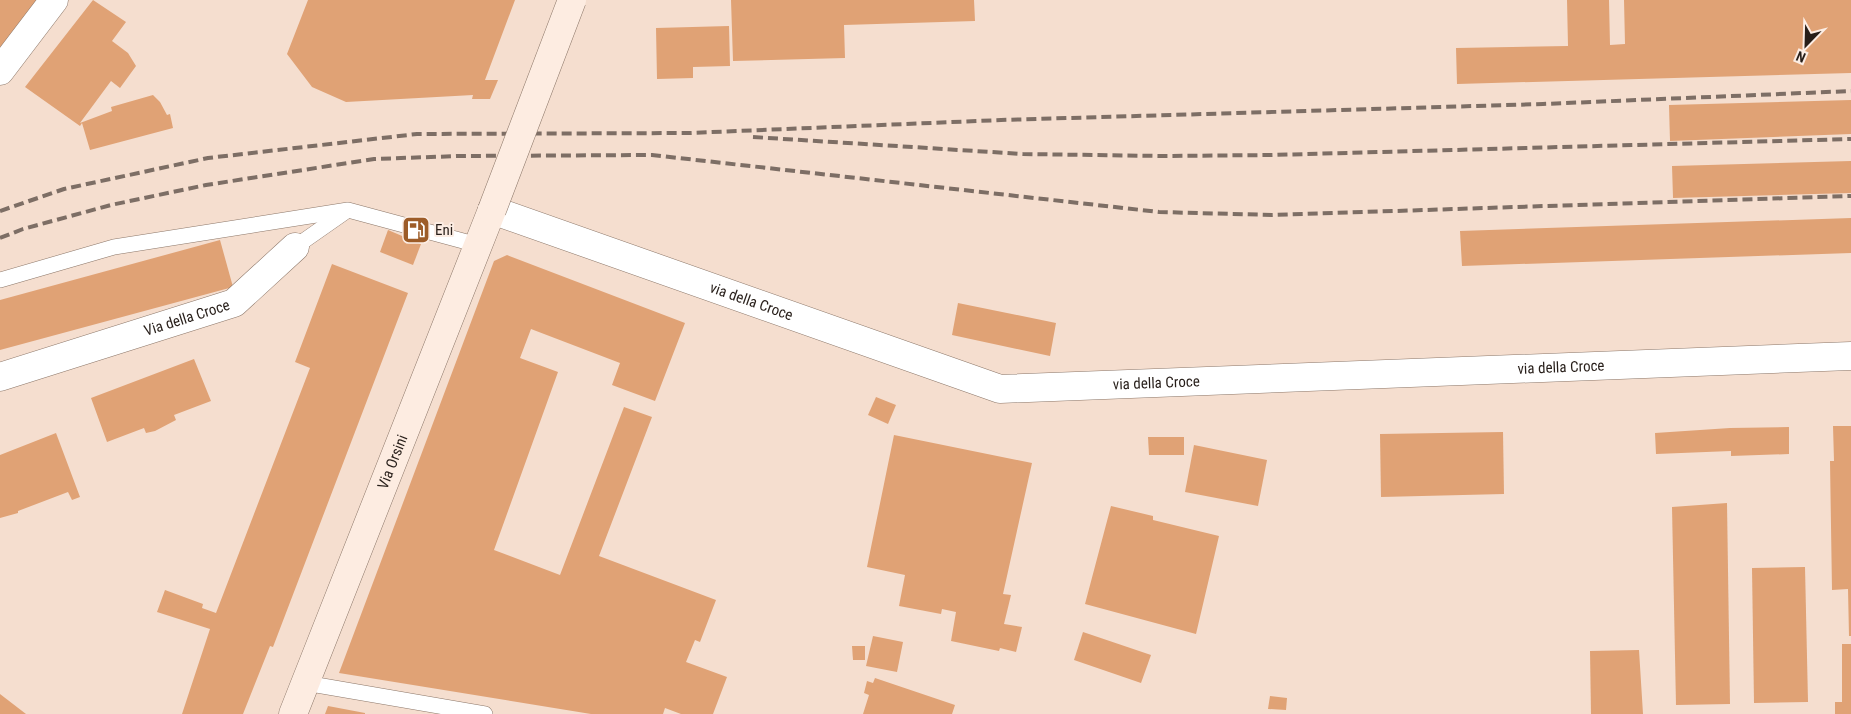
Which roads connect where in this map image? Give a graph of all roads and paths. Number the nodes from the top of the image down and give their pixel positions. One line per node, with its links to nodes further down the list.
1 (54, 0): 3 (street)
2 (572, 0): 5 (main road, Via Orsini, bridge)
3 (0, 71)
4 (348, 210): 6 (lane); 7 (lane, Via della Croce); 8 (lane)
5 (492, 210): 6 (main road, Via Orsini); 9 (street, via della Croce)
6 (478, 246): 11 (main road, Via Orsini)
7 (295, 247): 10 (street, Via della Croce)
8 (0, 280)
9 (1851, 356)
10 (0, 377)
11 (305, 683): 12 (main road, Via Orsini); 13 (lane)
12 (293, 714)
13 (485, 714)

